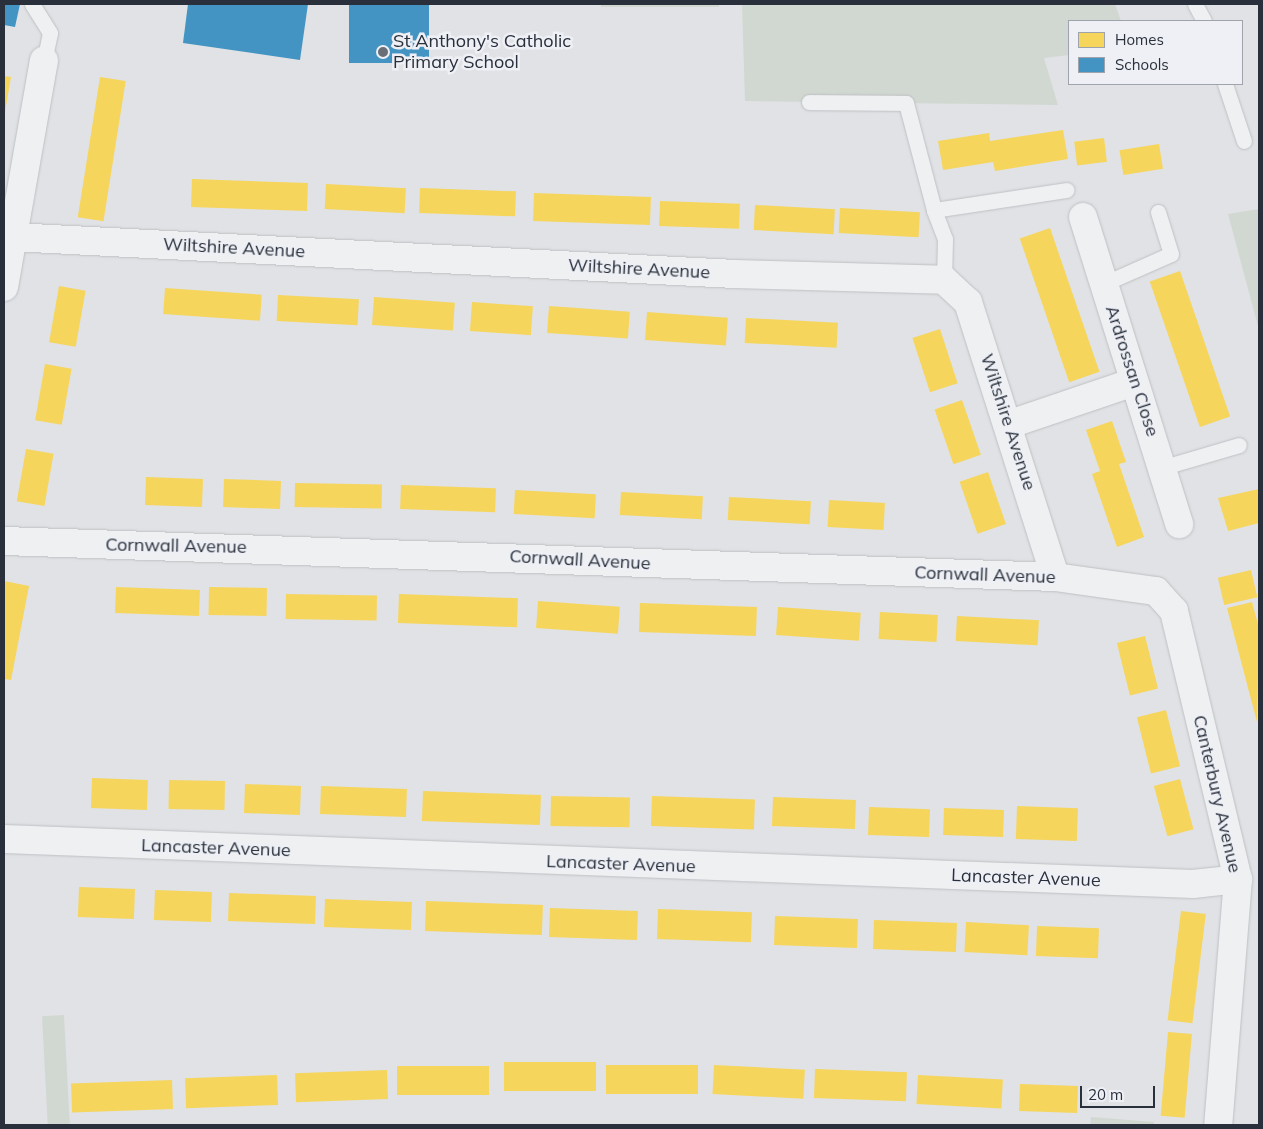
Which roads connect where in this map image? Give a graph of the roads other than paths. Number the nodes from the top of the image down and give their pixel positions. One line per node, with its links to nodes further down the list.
1 (32, 4): 4 (lane)
2 (1195, 4): 3 (lane)
3 (1203, 20)
4 (44, 61): 12 (street)
5 (1225, 85): 7 (lane)
6 (808, 102): 9 (lane)
7 (1244, 140)
8 (1066, 190): 9 (lane)
9 (934, 210): 13 (lane)
10 (1158, 212): 14 (lane)
11 (1083, 217): 14 (street, Ardrossan Close)
12 (12, 237): 13 (street, Wiltshire Avenue); 15 (street)
13 (944, 280): 17 (street, Wiltshire Avenue)
14 (1103, 284): 16 (street, Ardrossan Close)
15 (4, 287)
16 (1134, 382): 17 (street); 19 (street, Ardrossan Close)
17 (1010, 424): 22 (street, Wiltshire Avenue)
18 (1239, 445): 19 (lane)
19 (1164, 467): 20 (street, Ardrossan Close)
20 (1179, 524)
21 (4, 541): 22 (street, Cornwall Avenue)
22 (1055, 577): 23 (street, Cornwall Avenue)
23 (1156, 591): 25 (street, Canterbury Avenue)
24 (4, 839): 25 (street, Lancaster Avenue)
25 (1238, 879): 26 (street, Canterbury Avenue)
26 (1218, 1125)

